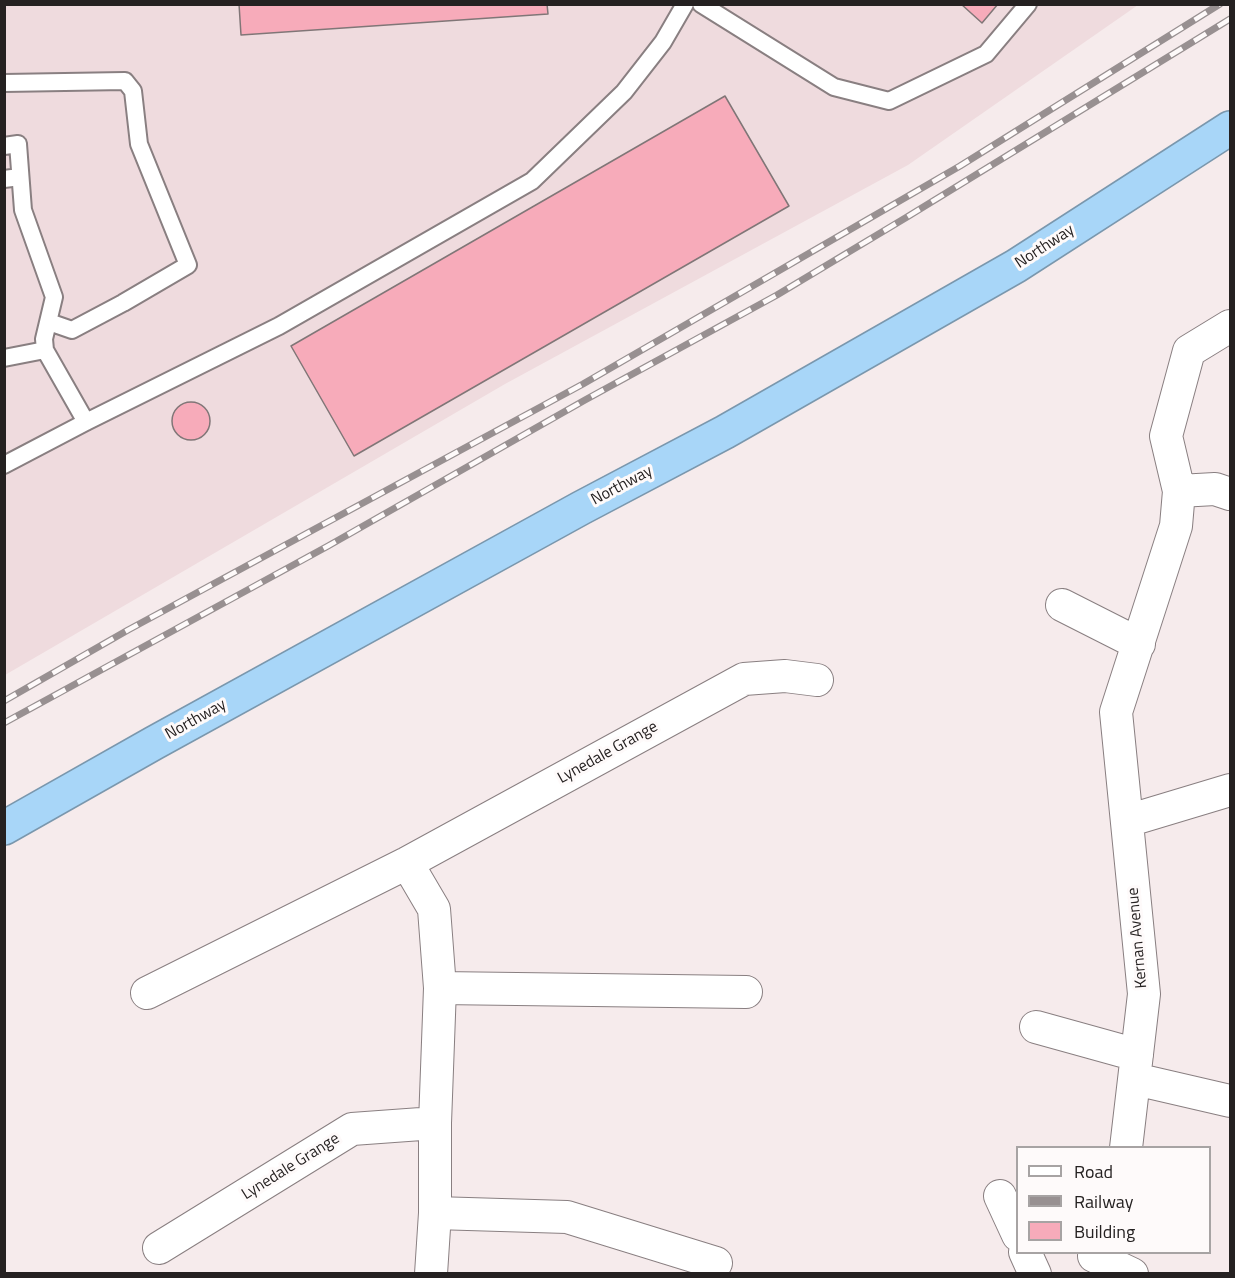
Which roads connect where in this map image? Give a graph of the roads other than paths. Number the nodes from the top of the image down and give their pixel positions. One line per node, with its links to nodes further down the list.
1 (685, 4): 12 (lane)
2 (701, 4): 3 (lane)
3 (1028, 4)
4 (4, 83): 8 (lane)
5 (1230, 128): 21 (highway, Northway)
6 (4, 146): 7 (lane)
7 (12, 178): 8 (lane)
8 (49, 322): 10 (lane)
9 (1230, 326): 14 (street, Kernan Avenue)
10 (45, 350): 11 (lane); 12 (lane)
11 (4, 358)
12 (86, 422): 13 (lane)
13 (4, 465)
14 (1179, 491): 15 (street); 17 (street, Kernan Avenue)
15 (1230, 494)
16 (1062, 605): 17 (street)
17 (1139, 644): 20 (street, Kernan Avenue)
18 (817, 680): 22 (street, Lynedale Grange)
19 (1230, 790): 20 (street)
20 (1127, 821): 27 (street, Kernan Avenue)
21 (4, 828)
22 (407, 863): 23 (street); 25 (street, Lynedale Grange)
23 (440, 988): 24 (street); 29 (street)
24 (747, 992)
25 (147, 993)
26 (1036, 1027): 27 (street)
27 (1136, 1067): 28 (street); 30 (street, Kernan Avenue)
28 (1230, 1101)
29 (435, 1124): 32 (street); 34 (street, Lynedale Grange)
30 (1126, 1146)
31 (1000, 1196): 33 (street)
32 (435, 1214): 37 (street); 38 (street)
33 (1016, 1233)
34 (159, 1248)
35 (1026, 1254): 39 (street)
36 (1093, 1261): 40 (street)
37 (716, 1263)
38 (431, 1274)
39 (1035, 1274)
40 (1132, 1274)

